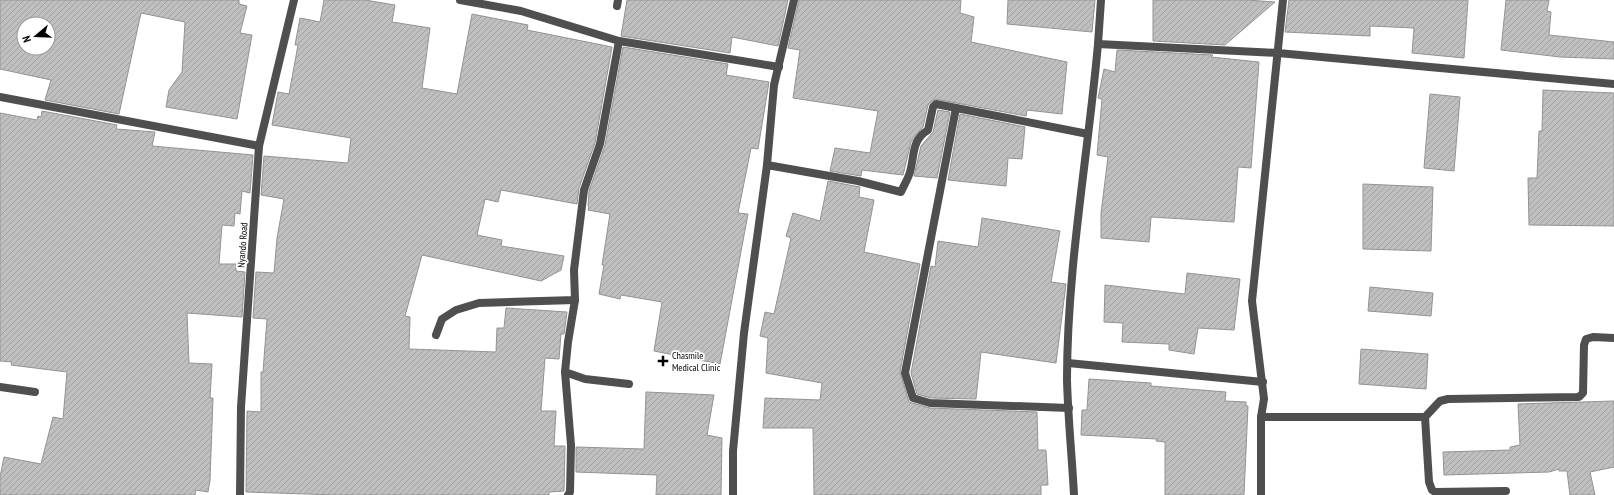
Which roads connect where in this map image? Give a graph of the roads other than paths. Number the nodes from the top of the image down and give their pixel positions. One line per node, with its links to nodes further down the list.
1 (294, 0): 15 (street, Nyando Road)
2 (460, 0): 6 (street)
3 (794, 0): 10 (street)
4 (1101, 0): 8 (street)
5 (1283, 0): 9 (street)
6 (492, 3): 7 (street)
7 (619, 41): 10 (street); 17 (street)
8 (1098, 44): 9 (street); 14 (street)
9 (1278, 53): 11 (street); 22 (street)
10 (779, 67): 16 (street)
11 (1614, 84)
12 (0, 97): 15 (street)
13 (956, 108): 14 (street); 16 (street); 26 (street)
14 (1088, 134): 20 (street)
15 (259, 146): 30 (street, Nyando Road)
16 (767, 165): 32 (street)
17 (575, 300): 18 (street); 21 (street)
18 (436, 335)
19 (1614, 338): 28 (street)
20 (1068, 363): 22 (street); 26 (street)
21 (565, 372): 23 (street); 31 (street)
22 (1263, 382): 27 (street)
23 (628, 384)
24 (0, 387): 25 (street)
25 (35, 392)
26 (1069, 408): 33 (street)
27 (1261, 416): 28 (street); 34 (street)
28 (1425, 417): 29 (street)
29 (1506, 491)
30 (240, 495)
31 (568, 495)
32 (732, 495)
33 (1074, 495)
34 (1261, 495)

